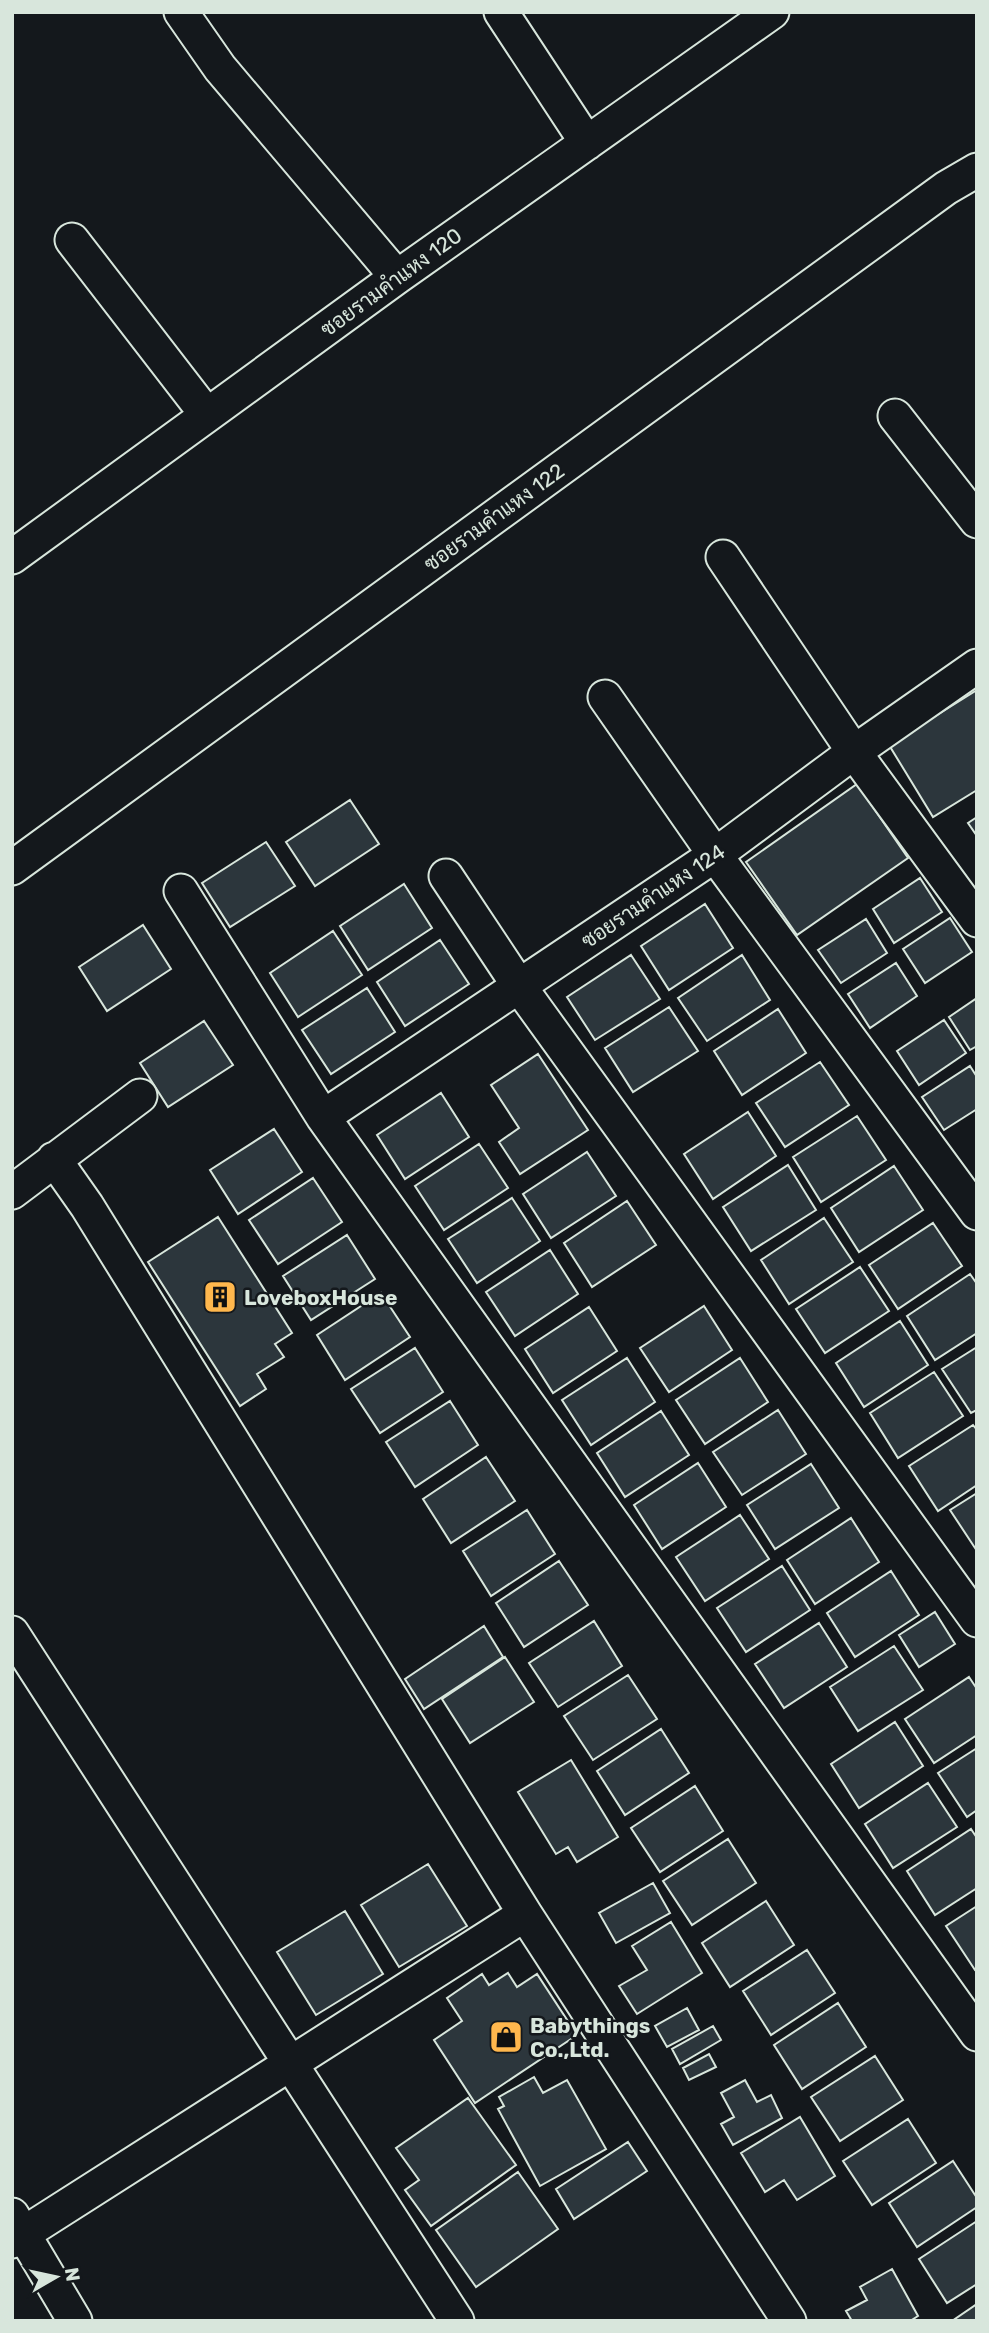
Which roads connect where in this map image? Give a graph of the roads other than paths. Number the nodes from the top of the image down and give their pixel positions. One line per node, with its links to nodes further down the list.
1 (181, 12): 7 (street)
2 (501, 12): 4 (street)
3 (772, 12): 4 (street, ซอยรามคำแหง 120)
4 (587, 143): 7 (street, ซอยรามคำแหง 120)
5 (977, 170): 17 (street, ซอยรามคำแหง 122)
6 (72, 240): 8 (street)
7 (397, 277): 8 (street, ซอยรามคำแหง 120)
8 (207, 415): 11 (street, ซอยรามคำแหง 120)
9 (895, 415): 10 (street)
10 (977, 521)
11 (12, 557)
12 (723, 557): 15 (street)
13 (977, 666): 15 (street, ซอยรามคำแหง 124)
14 (605, 697): 16 (street)
15 (855, 752): 16 (street, ซอยรามคำแหง 124); 20 (street)
16 (715, 855): 21 (street, ซอยรามคำแหง 124); 26 (street)
17 (12, 868)
18 (446, 876): 21 (street)
19 (181, 891): 23 (street)
20 (977, 920)
21 (519, 986): 23 (street, ซอยรามคำแหง 124); 27 (street)
22 (140, 1096): 24 (street)
23 (323, 1117): 30 (street)
24 (54, 1159): 25 (street); 29 (street)
25 (12, 1192)
26 (977, 1213)
27 (977, 1620)
28 (12, 1633): 31 (street)
29 (525, 1914): 31 (street); 35 (street)
30 (977, 2034)
31 (289, 2063): 32 (street); 34 (street)
32 (16, 2230): 33 (street)
33 (75, 2321)
34 (457, 2321)
35 (789, 2321)

